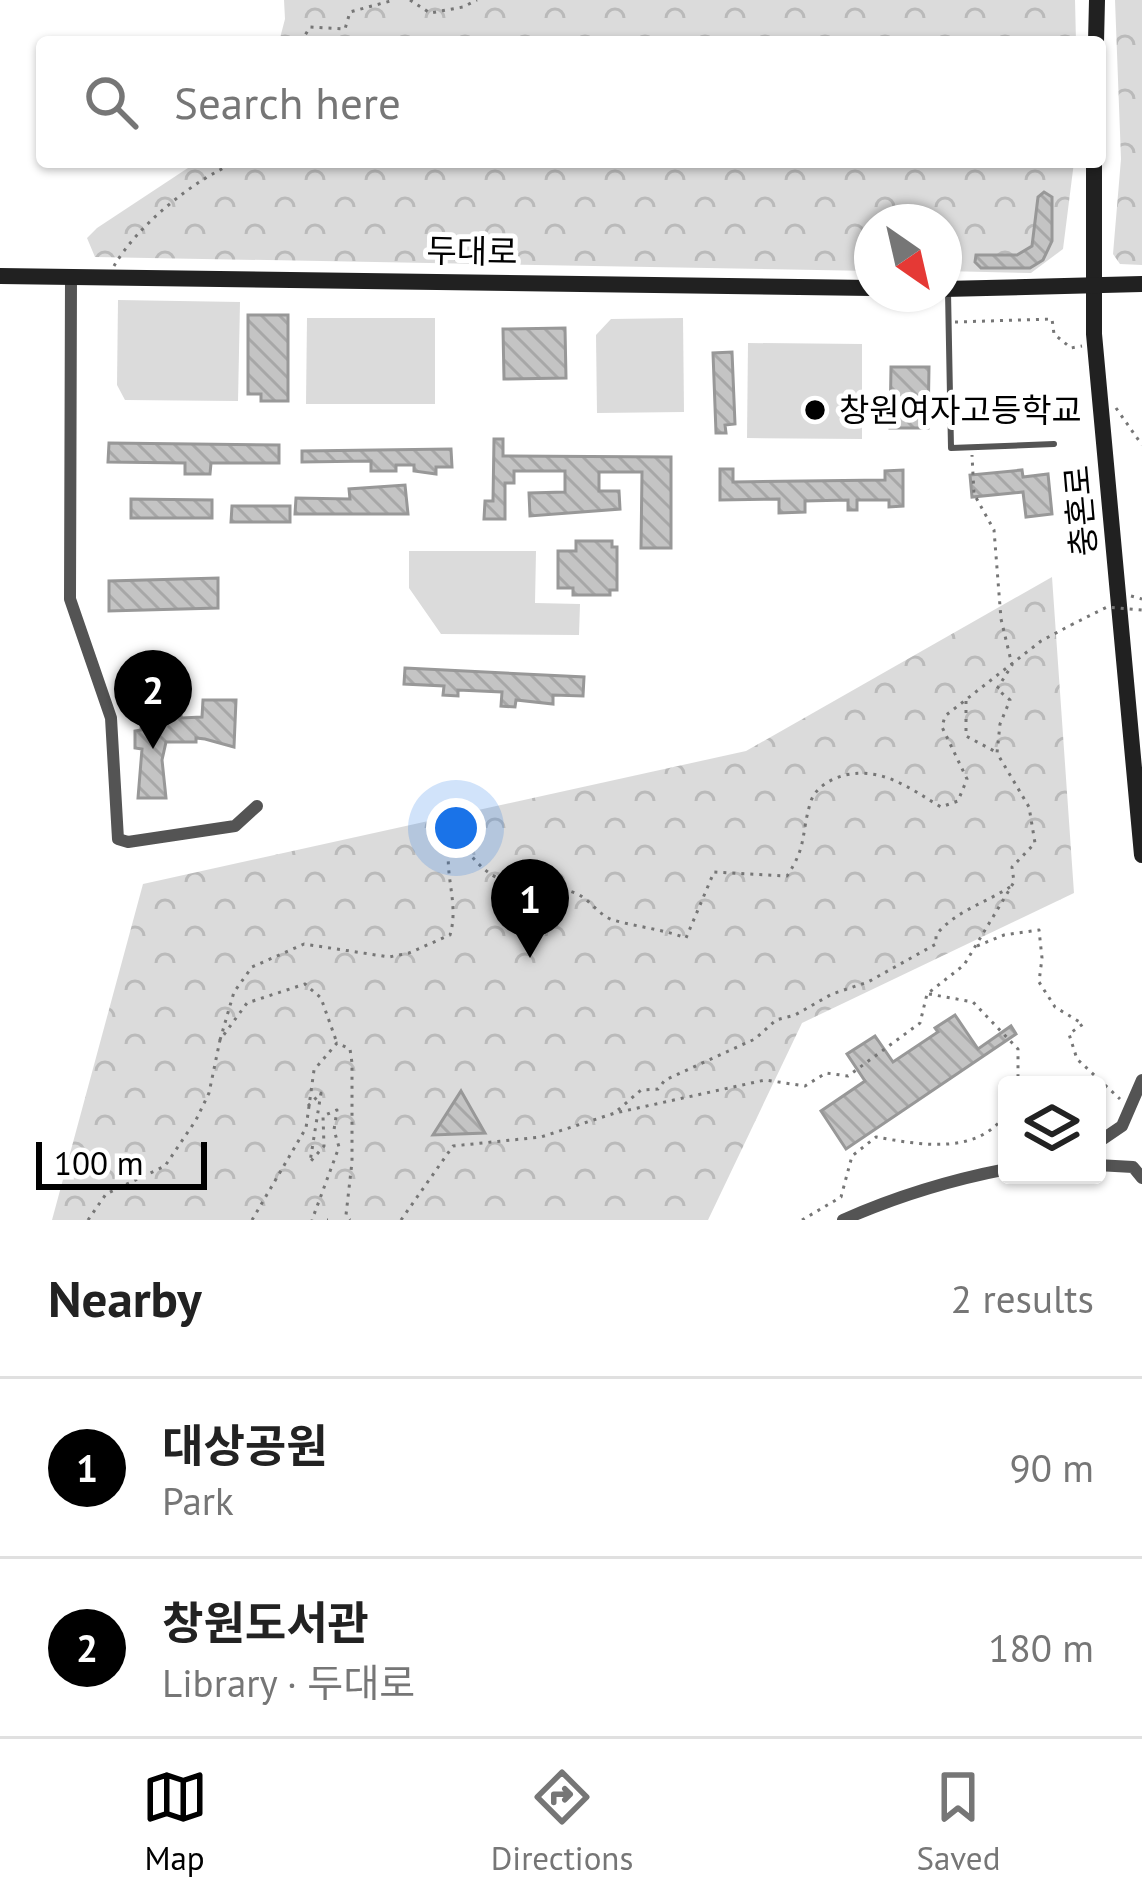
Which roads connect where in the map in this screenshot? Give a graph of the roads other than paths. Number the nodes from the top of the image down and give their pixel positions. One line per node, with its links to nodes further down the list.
1 (1097, 0): 2 (street)
2 (1096, 36)
3 (1094, 168): 7 (street, 충혼로)
4 (0, 276): 5 (street, 두대로)
5 (71, 278): 8 (street, 두대로); 12 (street)
6 (1142, 284): 7 (street)
7 (1091, 285): 9 (street); 13 (street, 충혼로)
8 (854, 287)
9 (962, 289)
10 (948, 312): 11 (lane)
11 (1054, 444)
12 (257, 806)
13 (1142, 855)
14 (1142, 1080): 15 (street)
15 (1106, 1138)
16 (1106, 1166): 18 (street)
17 (998, 1171): 19 (street)
18 (1142, 1178)
19 (844, 1220)

